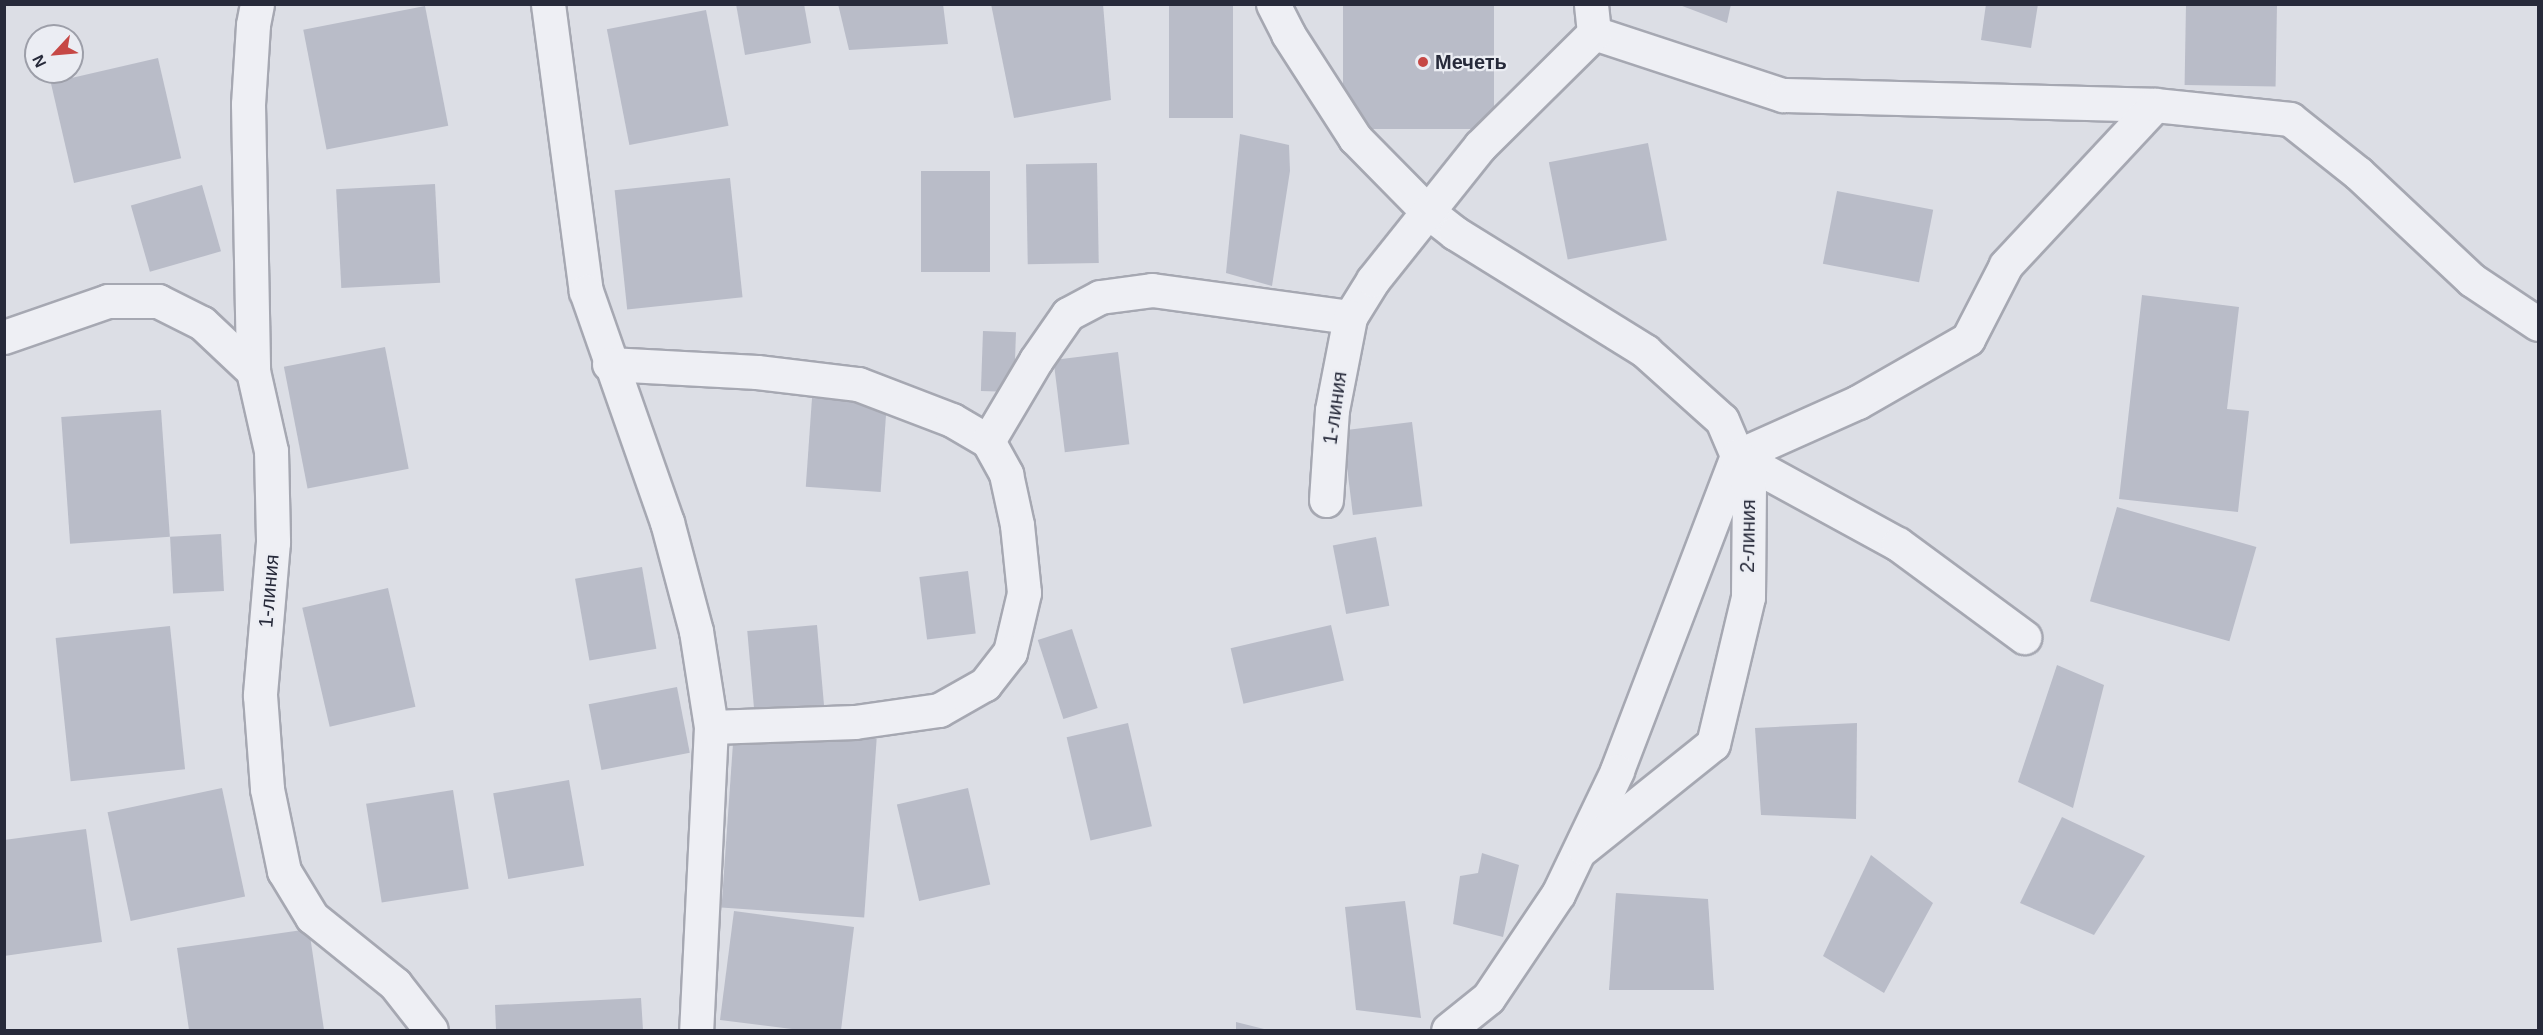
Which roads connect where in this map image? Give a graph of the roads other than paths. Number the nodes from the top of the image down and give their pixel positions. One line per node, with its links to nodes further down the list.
1 (257, 4): 11 (street, 1-линия)
2 (548, 4): 10 (street)
3 (1273, 4): 6 (street)
4 (1593, 19): 5 (street); 6 (street)
5 (2156, 105): 8 (street); 13 (street)
6 (1427, 211): 7 (street); 13 (street)
7 (1350, 317): 12 (street); 14 (street, 1-линия)
8 (2538, 324)
9 (4, 337): 11 (street)
10 (609, 364): 12 (street); 16 (street)
11 (253, 371): 19 (street, 1-линия)
12 (988, 441): 16 (street)
13 (1737, 456): 15 (street, 2-линия); 17 (street); 17 (street, 2-линия)
14 (1326, 500)
15 (2024, 637)
16 (711, 727): 20 (street)
17 (1577, 852): 18 (street)
18 (1453, 1029)
19 (431, 1030)
20 (696, 1030)

